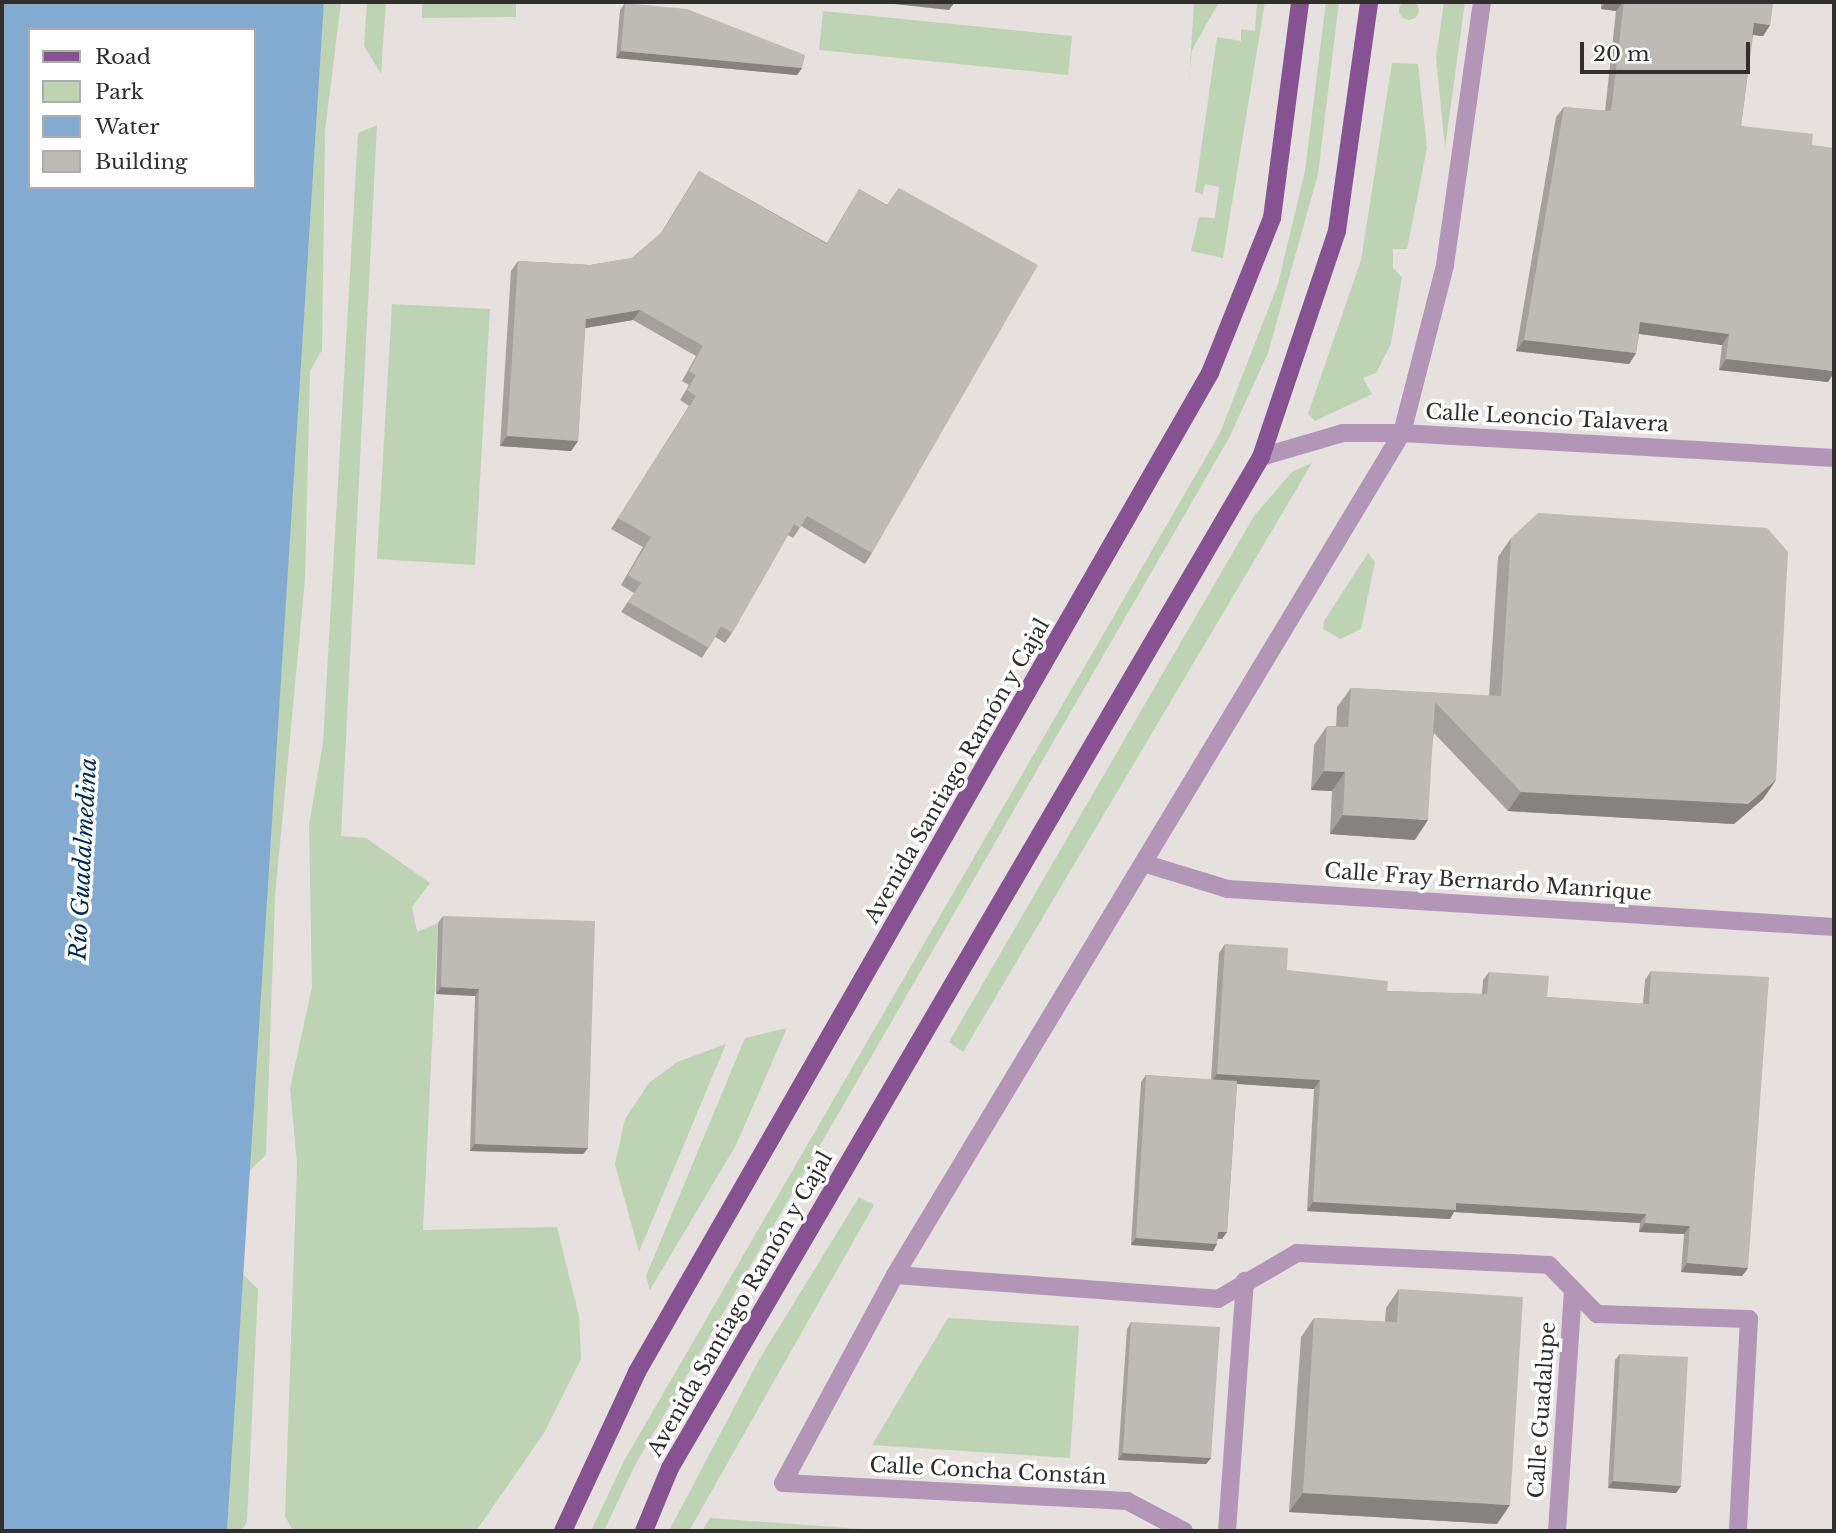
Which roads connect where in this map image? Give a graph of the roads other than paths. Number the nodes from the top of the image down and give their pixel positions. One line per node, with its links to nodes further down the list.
1 (1300, 2): 12 (main road, Avenida Santiago Ramón y Cajal)
2 (1369, 2): 5 (main road, Avenida Santiago Ramón y Cajal)
3 (1482, 2): 4 (street)
4 (1402, 433): 5 (street, Calle Leoncio Talavera); 6 (street, Calle Leoncio Talavera); 7 (street)
5 (1261, 457): 13 (main road, Avenida Santiago Ramón y Cajal)
6 (1834, 458)
7 (1143, 863): 8 (street, Calle Fray Bernardo Manrique); 9 (street)
8 (1834, 927)
9 (895, 1275): 10 (street); 14 (street, Calle Concha Constán)
10 (1245, 1281): 11 (street); 15 (street)
11 (1573, 1292): 16 (street, Calle Guadalupe); 17 (street)
12 (563, 1531)
13 (644, 1531)
14 (1184, 1531)
15 (1227, 1531)
16 (1557, 1531)
17 (1738, 1531)

